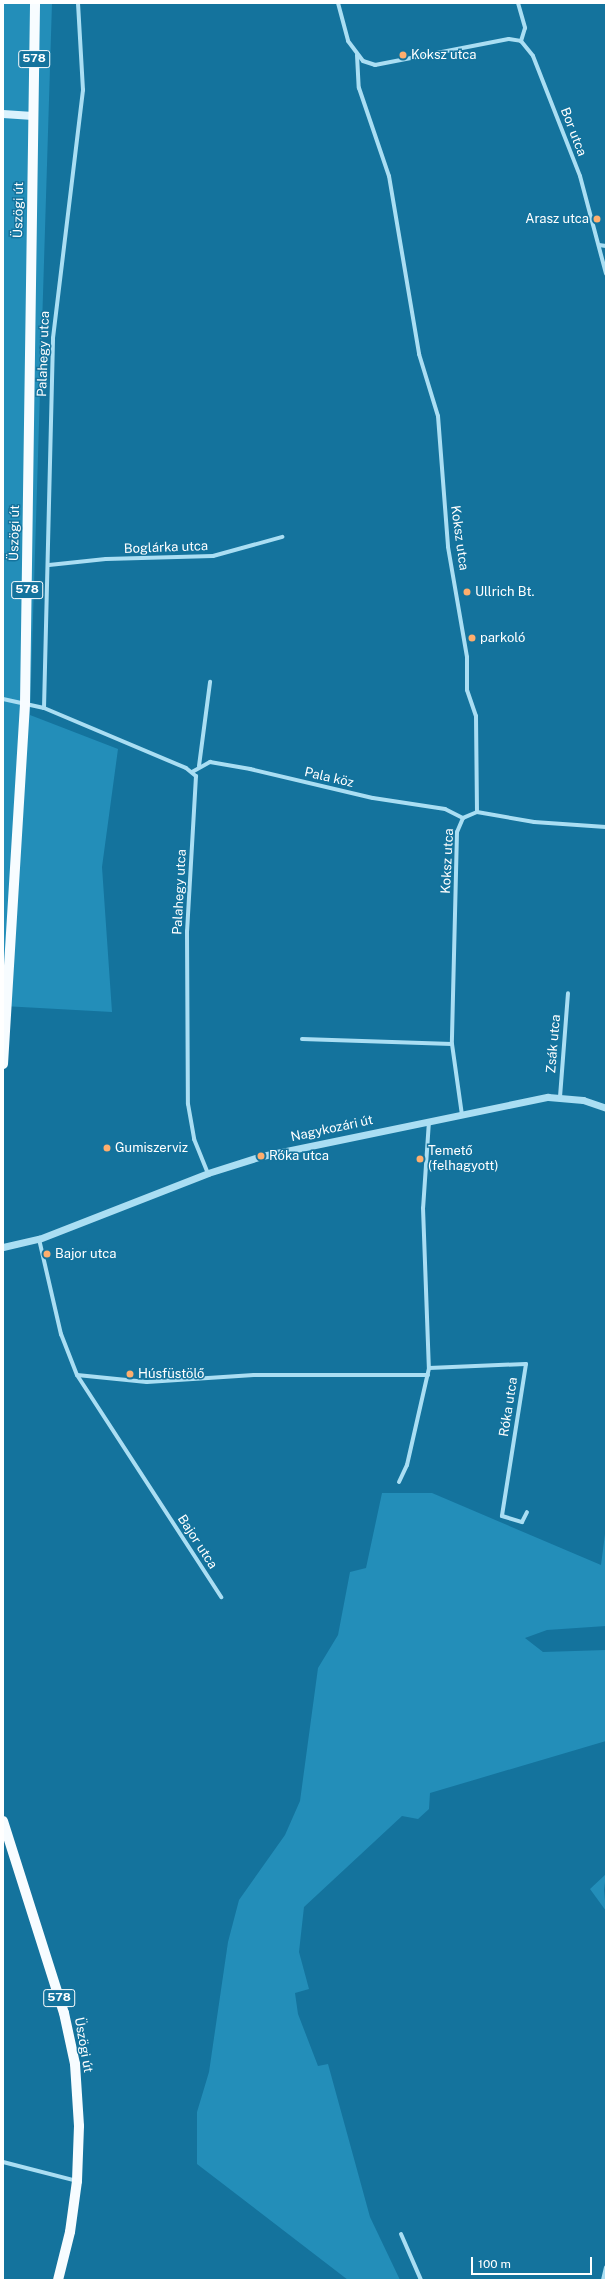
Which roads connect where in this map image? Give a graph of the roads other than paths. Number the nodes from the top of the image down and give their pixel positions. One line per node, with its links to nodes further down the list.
1 (35, 3): 8 (main road, Üszögi út / 578)
2 (78, 3): 13 (street, Palahegy utca)
3 (338, 3): 6 (street, Koksz utca)
4 (518, 3): 5 (street)
5 (521, 41): 6 (street); 9 (street, Bor utca)
6 (357, 55): 20 (street, Koksz utca)
7 (3, 114): 8 (main road)
8 (34, 116): 16 (main road, Üszögi út / 578)
9 (599, 246): 10 (street); 11 (street, Bor utca)
10 (606, 246)
11 (606, 274)
12 (282, 538): 13 (street, Boglárka utca)
13 (49, 566): 17 (street, Palahegy utca)
14 (210, 682): 18 (street)
15 (3, 699): 16 (street)
16 (25, 704): 17 (street); 26 (main road, Üszögi út / 578)
17 (44, 708): 19 (street)
18 (199, 766): 19 (street); 21 (street, Pala köz)
19 (192, 772): 31 (street, Palahegy utca)
20 (477, 812): 21 (street, Koksz utca); 22 (street)
21 (463, 818): 25 (street, Koksz utca)
22 (606, 827)
23 (568, 993): 27 (street, Zsák utca)
24 (302, 1039): 25 (street)
25 (452, 1044): 29 (street, Koksz utca)
26 (3, 1064)
27 (560, 1097): 28 (street, Nagykozári út); 29 (street, Nagykozári út)
28 (606, 1108)
29 (462, 1115): 30 (street, Nagykozári út)
30 (429, 1121): 31 (street, Nagykozári út); 34 (street)
31 (208, 1173): 32 (street, Nagykozári út)
32 (38, 1239): 33 (street, Nagykozári út); 36 (street, Bajor utca)
33 (3, 1247)
34 (430, 1368): 35 (street); 38 (street, Róka utca)
35 (428, 1375): 36 (street); 37 (street)
36 (78, 1376): 39 (street, Bajor utca)
37 (399, 1482)
38 (527, 1512)
39 (221, 1597)
40 (3, 1821): 42 (main road, Üszögi út / 578)
41 (3, 2162): 42 (street)
42 (77, 2181): 45 (main road, Üszögi út / 578)
43 (401, 2234): 46 (street)
44 (606, 2267): 47 (street)
45 (58, 2280)
46 (421, 2280)
47 (603, 2280)

